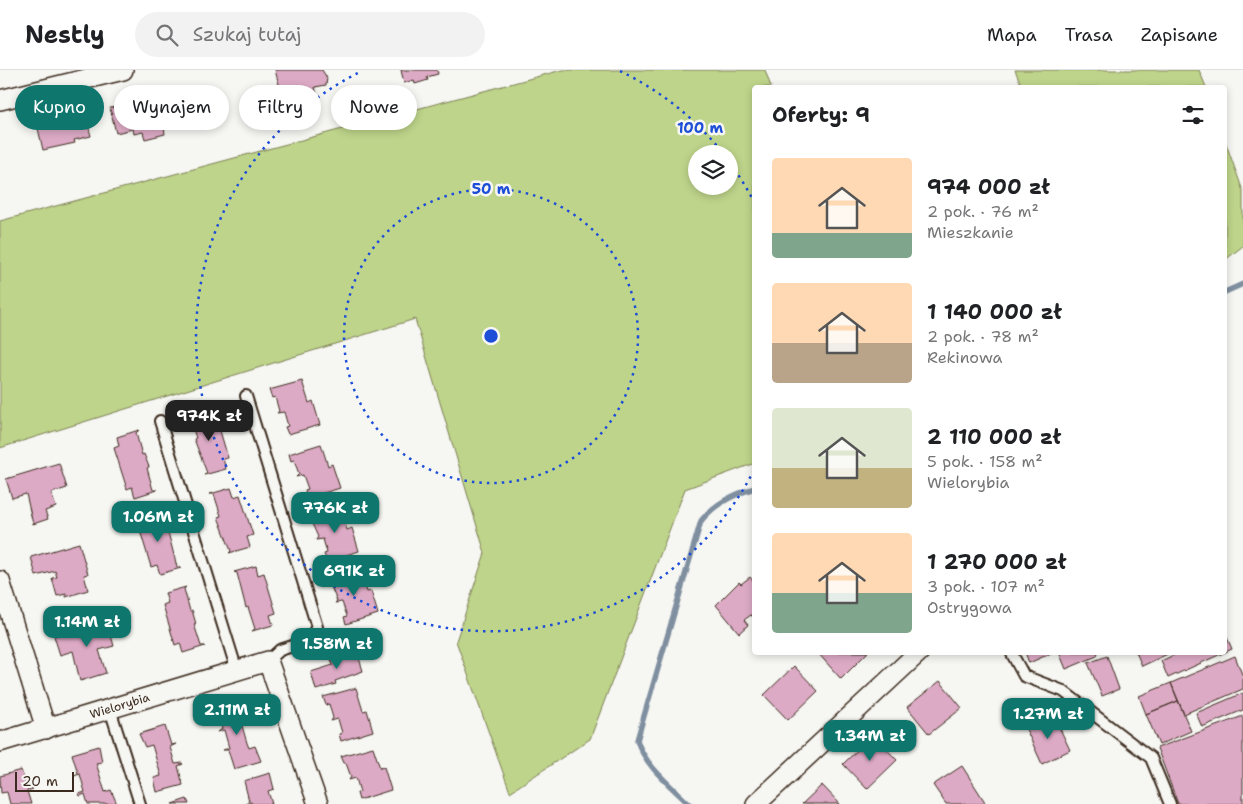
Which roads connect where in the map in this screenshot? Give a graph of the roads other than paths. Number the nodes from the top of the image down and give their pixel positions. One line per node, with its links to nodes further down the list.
1 (123, 70): 2 (street)
2 (0, 100)
3 (246, 396): 8 (lane)
4 (160, 421): 9 (lane)
5 (0, 581): 11 (street)
6 (916, 655): 15 (street)
7 (1013, 655): 16 (lane)
8 (268, 661): 9 (street, Wielorybia); 14 (street)
9 (237, 671): 10 (street, Wielorybia)
10 (110, 709): 11 (street, Wielorybia); 13 (lane)
11 (46, 729): 12 (street, Wielorybia)
12 (0, 742)
13 (140, 804)
14 (318, 804)
15 (756, 804)
16 (1170, 804)

